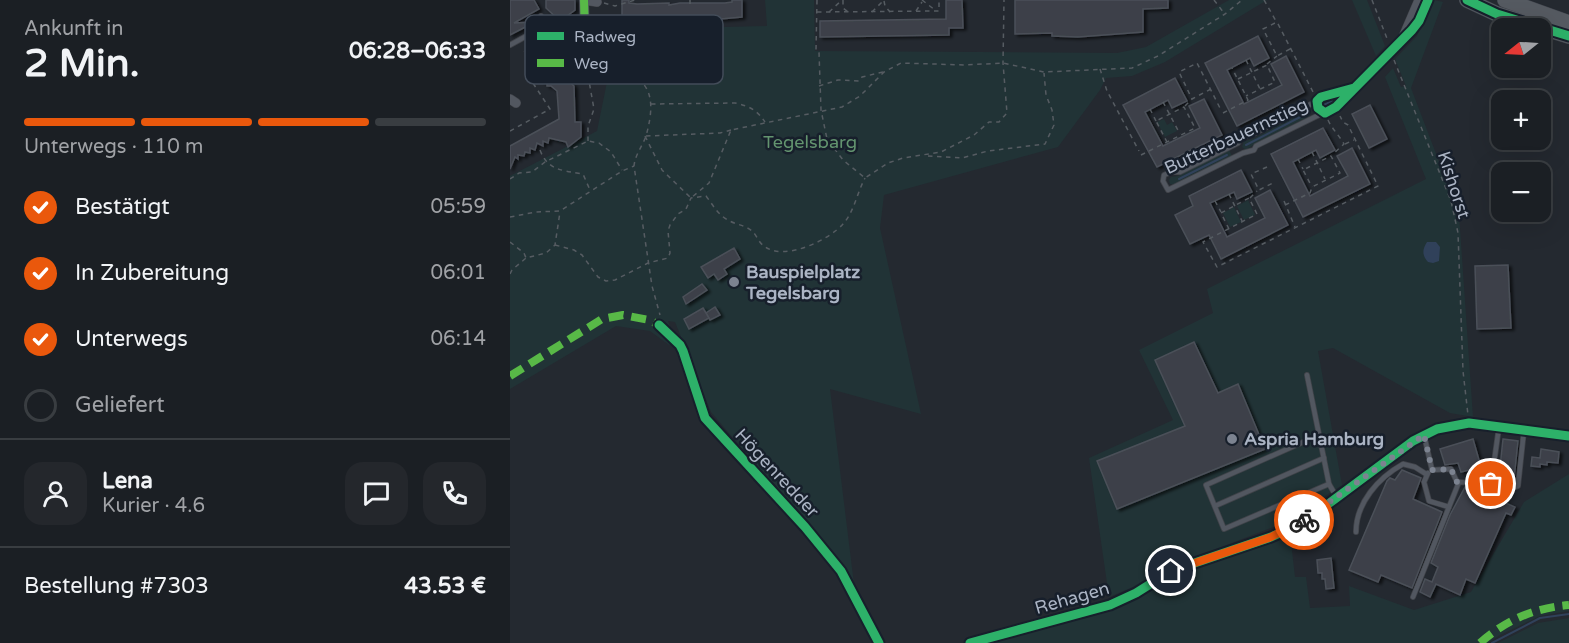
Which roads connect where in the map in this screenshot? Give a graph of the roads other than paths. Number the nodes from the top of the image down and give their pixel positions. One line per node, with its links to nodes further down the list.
1 (584, 0): 6 (street); 7 (street)
2 (1419, 0): 11 (street, Butterbauernstieg)
3 (1428, 0): 11 (street, Butterbauernstieg)
4 (1467, 0): 9 (main road)
5 (1505, 0): 8 (main road)
6 (597, 2)
7 (584, 15)
8 (1569, 23)
9 (1569, 36)
10 (525, 37): 12 (lane)
11 (1403, 38): 13 (street, Butterbauernstieg)
12 (510, 45)
13 (1354, 88): 14 (street, Butterbauernstieg); 15 (street, Butterbauernstieg)
14 (1317, 101): 15 (street, Butterbauernstieg); 16 (lane, Butterbauernstieg)
15 (1324, 113): 17 (lane, Butterbauernstieg)
16 (1238, 143): 17 (lane); 17 (lane, Butterbauernstieg)
17 (1243, 153)
18 (659, 324): 36 (street, Högenredder)
19 (1307, 375): 22 (lane)
20 (1499, 427): 21 (street, Rehagen); 23 (street, Rehagen); 30 (lane)
21 (1524, 430): 24 (street, Rehagen); 30 (lane)
22 (1319, 435): 25 (lane); 32 (lane)
23 (1424, 435): 26 (lane); 31 (street, Rehagen)
24 (1569, 436)
25 (1324, 458): 29 (lane); 32 (lane)
26 (1432, 470): 27 (lane); 28 (lane)
27 (1426, 474): 33 (lane); 34 (lane)
28 (1460, 482): 30 (lane); 33 (lane)
29 (1329, 484): 31 (lane); 32 (lane)
30 (1491, 484)
31 (1336, 496): 37 (street, Rehagen)
32 (1215, 506)
33 (1449, 507): 35 (lane)
34 (1356, 532)
35 (1413, 597)
36 (879, 643)
37 (970, 643)

